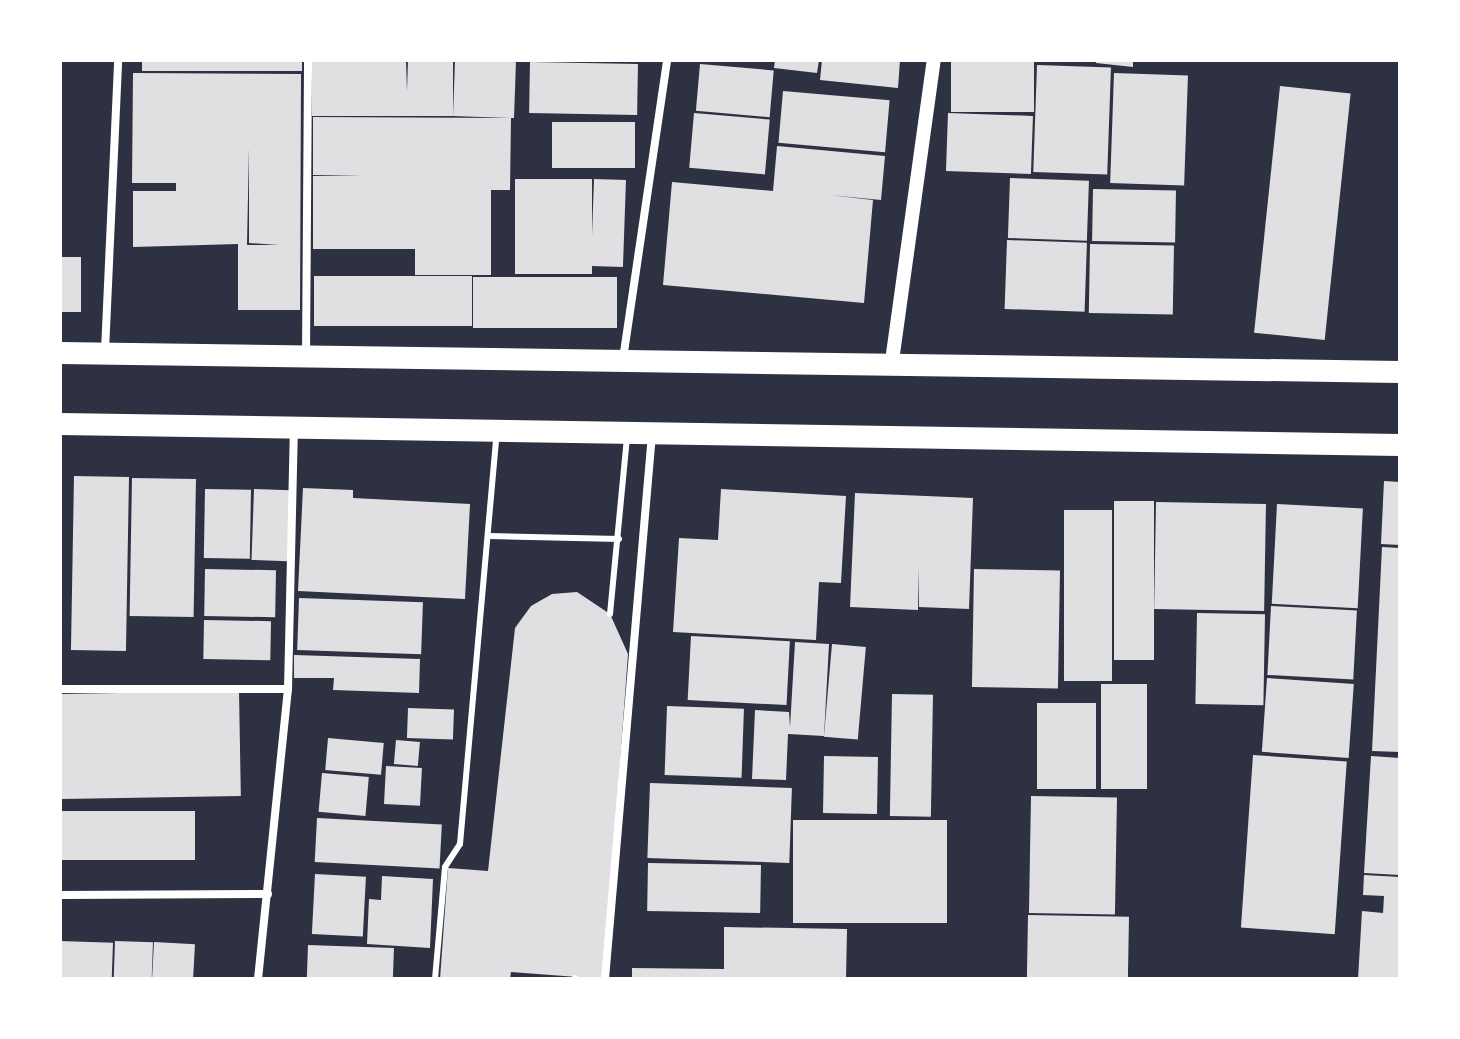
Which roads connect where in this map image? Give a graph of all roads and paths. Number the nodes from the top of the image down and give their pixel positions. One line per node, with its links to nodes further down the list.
1 (118, 60): 6 (street)
2 (308, 60): 7 (street)
3 (667, 60): 8 (street)
4 (934, 60): 9 (street)
5 (60, 353): 6 (highway)
6 (105, 354): 7 (highway)
7 (306, 356): 8 (highway)
8 (623, 359): 9 (highway)
9 (892, 361): 10 (highway)
10 (1400, 372)
11 (60, 424): 12 (highway)
12 (295, 425): 13 (highway); 21 (street)
13 (497, 429): 14 (highway); 17 (lane)
14 (627, 433): 15 (highway); 18 (lane)
15 (652, 433): 16 (highway); 26 (street)
16 (1400, 445)
17 (490, 536): 18 (lane); 25 (lane)
18 (619, 539): 19 (lane)
19 (610, 614)
20 (60, 689): 21 (street)
21 (288, 689): 22 (street)
22 (268, 894): 23 (street); 24 (street)
23 (60, 895)
24 (258, 979)
25 (435, 979)
26 (605, 979)

